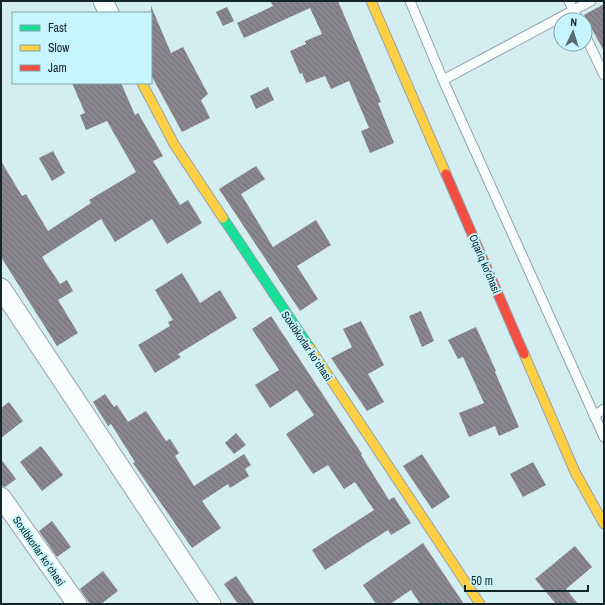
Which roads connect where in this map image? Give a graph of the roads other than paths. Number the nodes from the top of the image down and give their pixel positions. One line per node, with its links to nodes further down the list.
1 (104, 1): 7 (street)
2 (371, 1): 18 (street, Oqariq ko'chasi)
3 (410, 1): 11 (lane)
4 (569, 1): 6 (lane)
5 (591, 1): 6 (lane)
6 (574, 10): 11 (lane)
7 (109, 12)
8 (593, 46): 9 (lane)
9 (600, 56): 10 (lane)
10 (604, 75)
11 (443, 80): 15 (lane)
12 (143, 84): 21 (street, Soxibkorlar koʻchasi)
13 (1, 288): 20 (street)
14 (604, 409): 15 (lane)
15 (594, 416): 16 (lane)
16 (604, 437)
17 (1, 497): 19 (street, Soxibkorlar koʻchasi)
18 (604, 524)
19 (76, 604)
20 (211, 604)
21 (480, 604)

